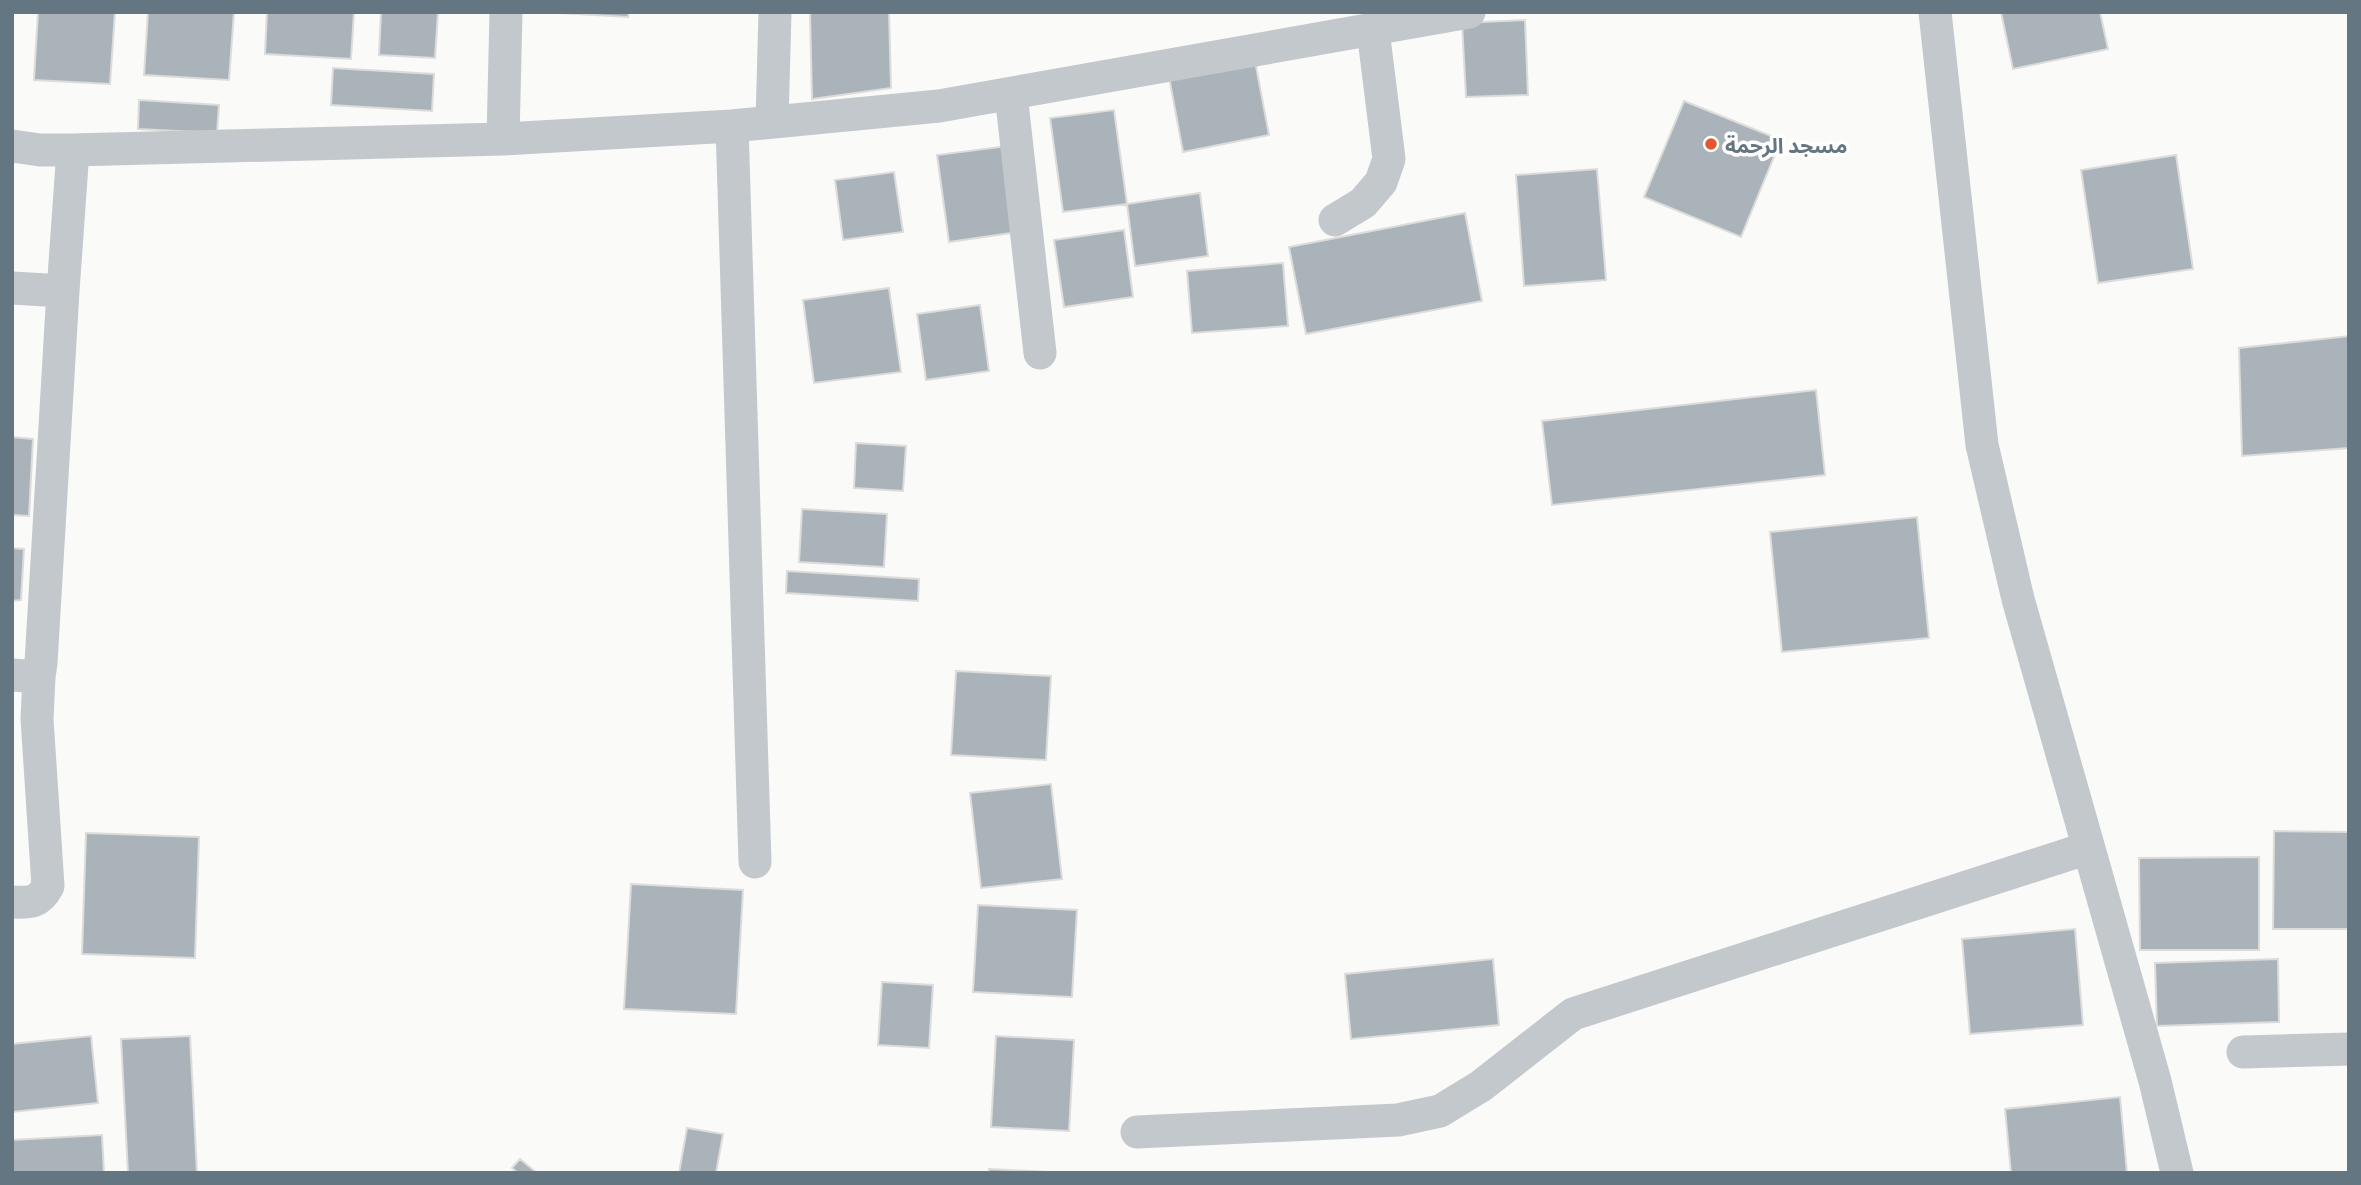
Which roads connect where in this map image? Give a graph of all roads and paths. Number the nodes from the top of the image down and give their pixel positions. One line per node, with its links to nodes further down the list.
1 (506, 12): 9 (street)
2 (775, 12): 7 (street)
3 (1469, 12): 5 (street)
4 (1930, 13): 17 (street)
5 (1373, 30): 6 (street); 12 (street)
6 (1011, 94): 7 (street); 15 (street)
7 (772, 122): 8 (street)
8 (732, 126): 9 (street); 18 (street)
9 (503, 139): 11 (street)
10 (12, 146): 11 (street)
11 (73, 150): 14 (street)
12 (1335, 220)
13 (12, 288): 14 (street)
14 (62, 291): 16 (street)
15 (1040, 353)
16 (26, 676): 19 (street)
17 (2088, 848): 22 (street); 23 (street)
18 (755, 862)
19 (12, 902)
20 (2349, 1049): 21 (street)
21 (2243, 1052)
22 (1137, 1132)
23 (2177, 1173)

